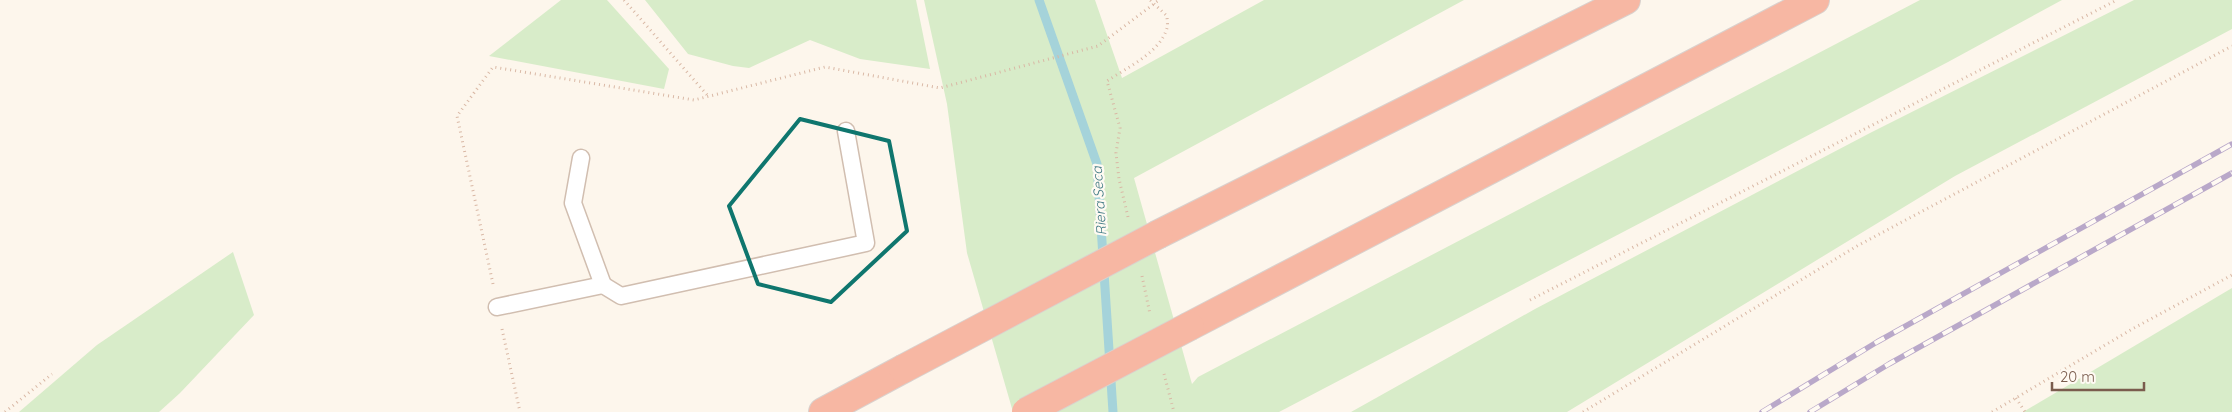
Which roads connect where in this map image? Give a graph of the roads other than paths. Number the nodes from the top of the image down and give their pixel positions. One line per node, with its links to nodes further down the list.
1 (1626, 0): 7 (highway, bridge)
2 (1815, 0): 8 (highway, bridge)
3 (846, 131): 5 (lane)
4 (581, 158): 5 (lane)
5 (603, 285): 6 (lane)
6 (497, 307)
7 (823, 412)
8 (1026, 412)

